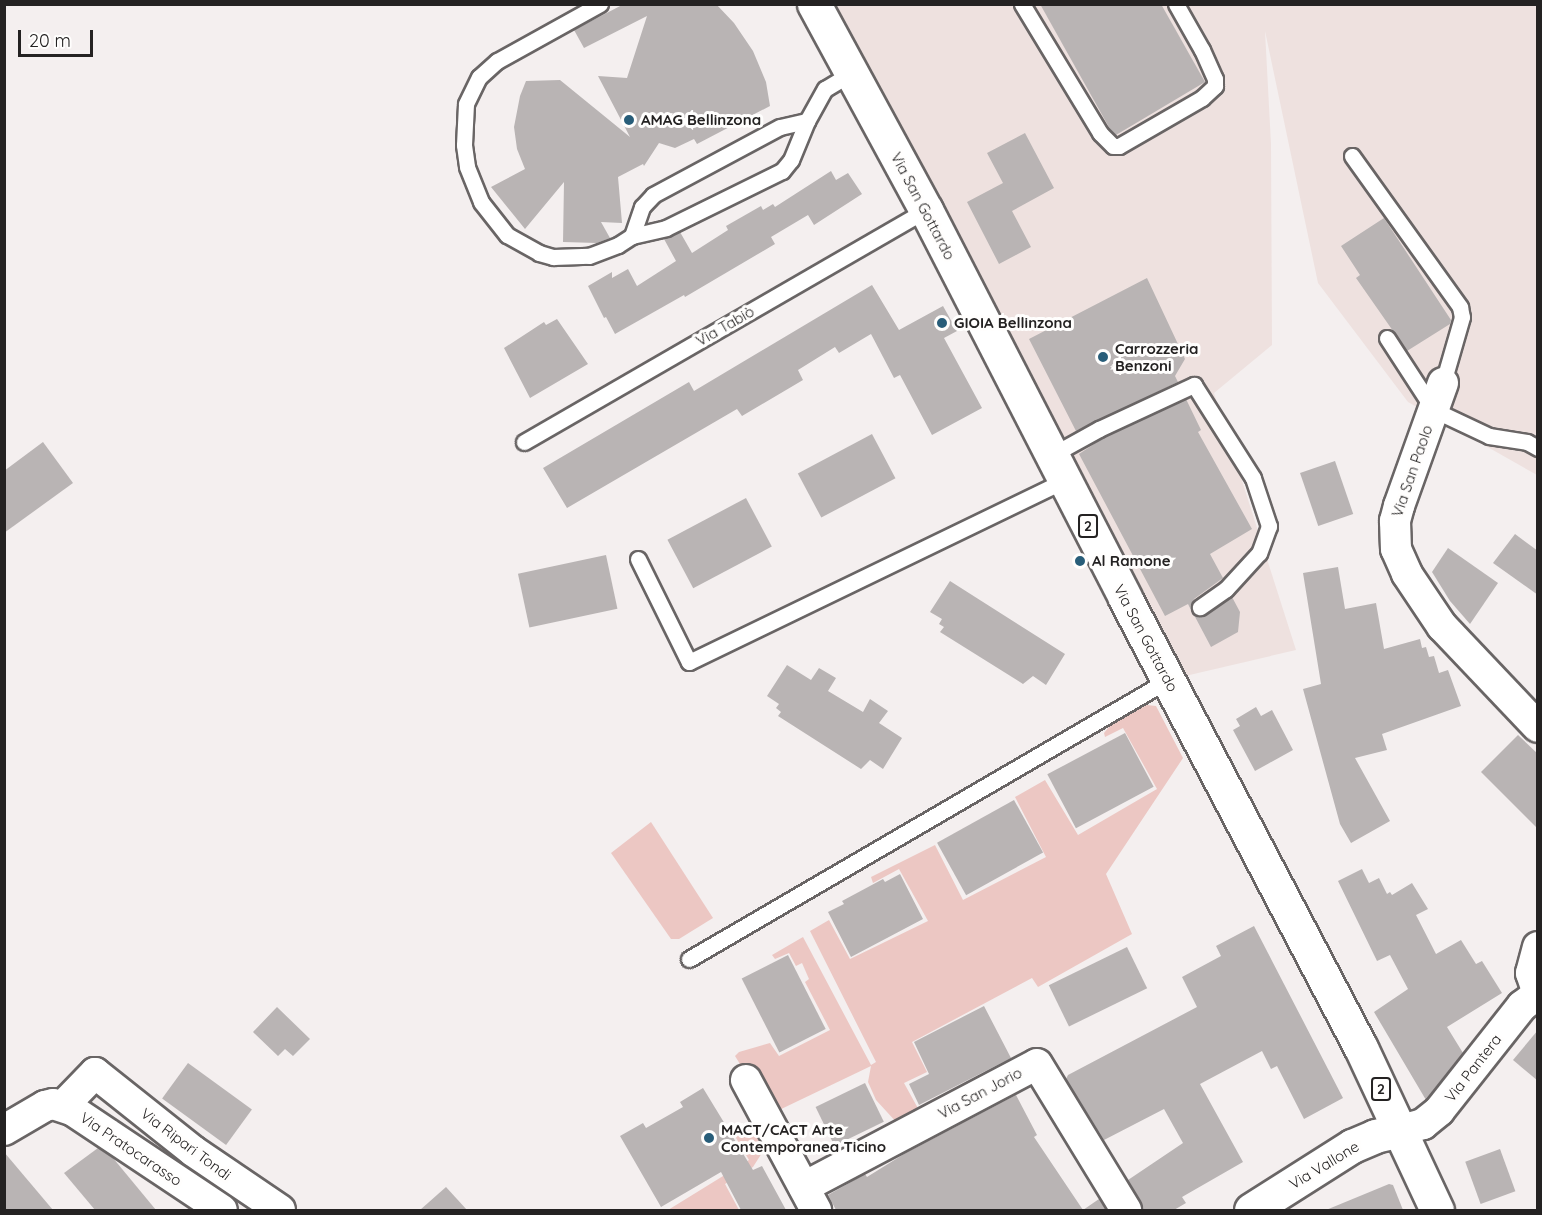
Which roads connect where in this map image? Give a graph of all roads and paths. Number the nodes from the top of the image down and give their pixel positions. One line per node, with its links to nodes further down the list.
1 (600, 4): 9 (lane)
2 (814, 4): 5 (main road, Via San Gottardo / 2)
3 (1022, 4): 4 (lane)
4 (1176, 4)
5 (852, 73): 6 (lane); 8 (main road, Via San Gottardo / 2)
6 (807, 121): 9 (lane); 9 (lane)
7 (1352, 156): 11 (lane)
8 (926, 210): 12 (lane, Via Tabiò); 14 (main road, Via San Gottardo / 2)
9 (632, 236)
10 (1387, 338): 11 (lane)
11 (1438, 396): 13 (lane); 18 (street, Via San Paolo)
12 (524, 442)
13 (1538, 448)
14 (1058, 468): 15 (lane); 16 (lane); 17 (main road, Via San Gottardo / 2)
15 (638, 559)
16 (1200, 608)
17 (1168, 680): 20 (lane); 25 (main road, Via San Gottardo / 2)
18 (1538, 727)
19 (1538, 947): 21 (street)
20 (689, 959)
21 (1538, 993): 25 (street, Via Pantera)
22 (746, 1080): 26 (street)
23 (63, 1106): 24 (street, Via Pratocarasso); 27 (street, Via Pratocarasso); 28 (street, Via Ripari Tondi)
24 (4, 1130)
25 (1401, 1130): 30 (main road, Via Vallone); 31 (main road, Via San Gottardo / 2)
26 (810, 1199): 29 (street, Via San Jorio)
27 (222, 1210)
28 (280, 1210)
29 (1126, 1210)
30 (1251, 1210)
31 (1437, 1210)

